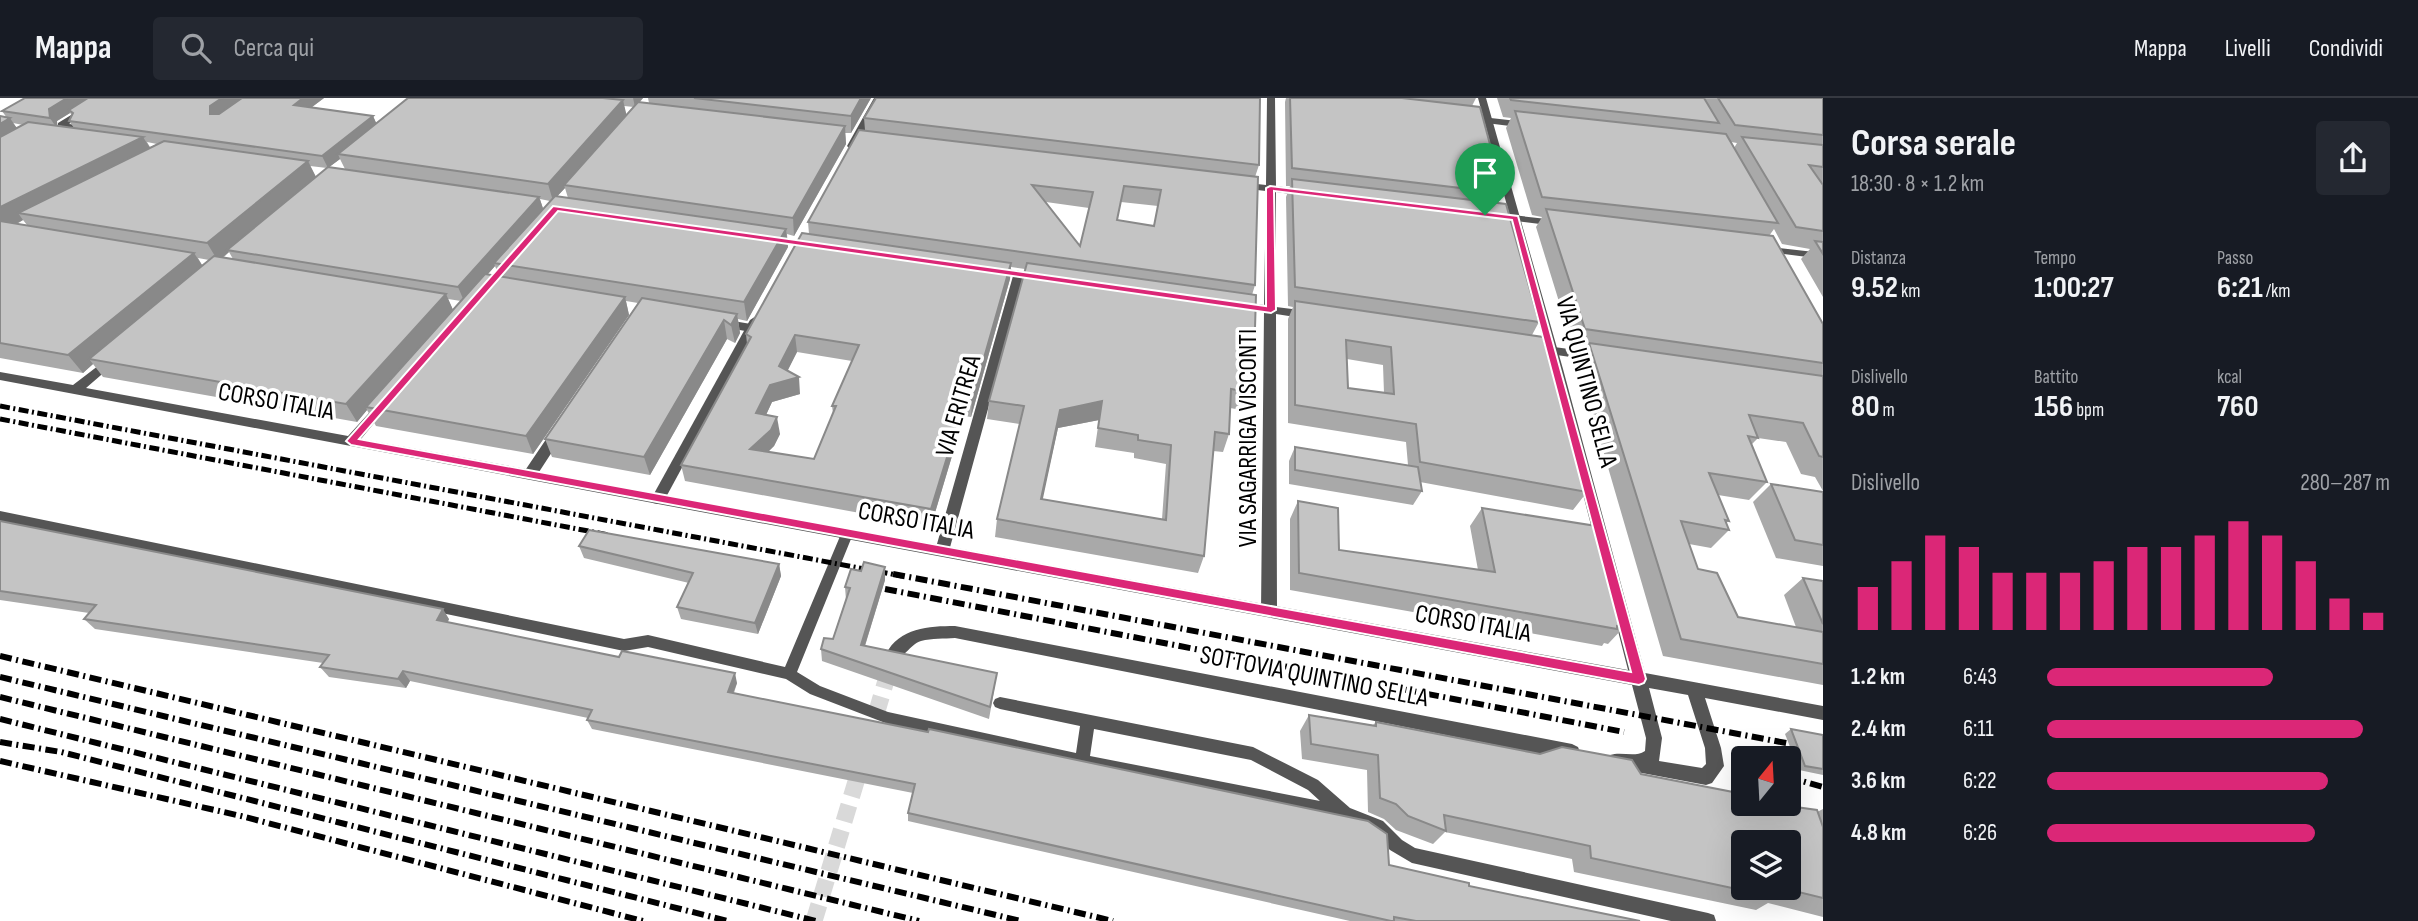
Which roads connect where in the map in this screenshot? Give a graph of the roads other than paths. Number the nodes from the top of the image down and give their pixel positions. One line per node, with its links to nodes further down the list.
1 (104, 98): 8 (lane)
2 (878, 98): 10 (street)
3 (1271, 98): 12 (street, VIA SAGARRIGA VISCONTI)
4 (1482, 98): 6 (street, VIA QUINTINO SELLA)
5 (1467, 118): 6 (street)
6 (1488, 120): 7 (street); 15 (street, VIA QUINTINO SELLA)
7 (1537, 126)
8 (56, 135): 9 (street)
9 (85, 139)
10 (847, 155)
11 (1228, 183): 12 (street)
12 (1270, 188): 13 (street); 26 (street, VIA SAGARRIGA VISCONTI)
13 (1324, 195)
14 (1495, 216): 15 (street)
15 (1515, 218): 16 (street); 31 (street, VIA QUINTINO SELLA)
16 (1569, 225)
17 (1771, 238): 18 (street)
18 (1774, 250): 19 (lane); 20 (street)
19 (1823, 256)
20 (1786, 264)
21 (978, 268): 22 (street)
22 (1020, 274): 23 (street); 43 (street, VIA ERITREA)
23 (1059, 279)
24 (1231, 304): 26 (street)
25 (763, 306): 29 (street)
26 (1271, 310): 27 (street); 44 (street, VIA SAGARRIGA VISCONTI)
27 (1326, 318)
28 (707, 321): 29 (street)
29 (751, 328): 40 (street)
30 (1527, 347): 31 (street)
31 (1552, 351): 33 (street); 47 (street, VIA QUINTINO SELLA)
32 (121, 352): 35 (street)
33 (1611, 359)
34 (0, 376): 35 (street, CORSO ITALIA)
35 (75, 390): 38 (street, CORSO ITALIA)
36 (387, 400): 38 (street)
37 (567, 420): 39 (street)
38 (351, 441): 39 (street, CORSO ITALIA)
39 (530, 474): 40 (street, CORSO ITALIA)
40 (658, 499): 42 (street, CORSO ITALIA)
41 (0, 516): 46 (lane)
42 (847, 534): 43 (street, CORSO ITALIA); 46 (lane)
43 (942, 551): 44 (street, CORSO ITALIA)
44 (1269, 611): 47 (street, CORSO ITALIA)
45 (894, 654): 53 (street, SOTTOVIA QUINTINO SELLA)
46 (789, 674): 52 (lane)
47 (1639, 679): 48 (street, CORSO ITALIA); 53 (street)
48 (1694, 689): 50 (street, CORSO ITALIA); 53 (street, SOTTOVIA QUINTINO SELLA)
49 (1000, 703): 51 (lane)
50 (1823, 713)
51 (1088, 721): 52 (lane); 54 (lane)
52 (1082, 761): 54 (lane)
53 (1626, 763)
54 (1344, 813): 55 (lane)
55 (1708, 921)

